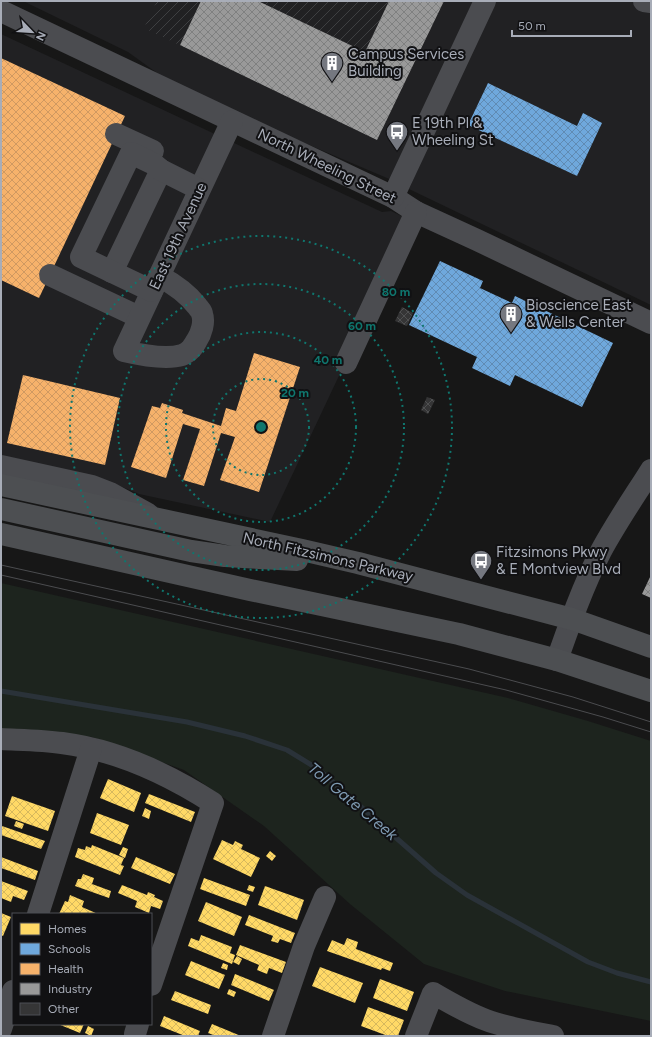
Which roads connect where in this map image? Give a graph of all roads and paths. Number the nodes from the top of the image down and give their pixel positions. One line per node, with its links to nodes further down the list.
1 (485, 1): 9 (street)
2 (644, 1): 3 (street)
3 (651, 2)
4 (1, 12): 5 (street, North Wheeling Street)
5 (232, 121): 8 (street, East 19th Avenue); 9 (street, North Wheeling Street)
6 (116, 134): 8 (street)
7 (161, 170): 8 (street); 11 (street); 11 (street)
8 (203, 182): 13 (street, East 19th Avenue)
9 (393, 197): 10 (street, North Wheeling Street)
10 (416, 212): 15 (street, North Wheeling Street); 16 (street)
11 (112, 272): 13 (street)
12 (50, 275): 14 (street)
13 (156, 283): 14 (street, East 19th Avenue); 14 (street, East 19th Avenue)
14 (139, 317)
15 (651, 323)
16 (346, 363)
17 (1, 466): 21 (street)
18 (651, 470): 24 (street)
19 (1, 485): 21 (main road, North Fitzsimons Parkway)
20 (1, 510): 23 (main road)
21 (154, 518): 23 (main road, North Fitzsimons Parkway)
22 (1, 534): 26 (main road)
23 (358, 563): 24 (main road, North Fitzsimons Parkway)
24 (572, 619): 25 (main road, North Fitzsimons Parkway); 26 (street)
25 (651, 647)
26 (557, 660): 27 (main road)
27 (651, 691)
28 (1, 739): 29 (street)
29 (92, 749): 31 (street); 32 (street)
30 (325, 897): 36 (street)
31 (38, 913)
32 (152, 982)
33 (12, 994): 34 (street)
34 (1, 1029)
35 (504, 1031): 37 (street); 38 (street)
36 (273, 1036)
37 (416, 1036)
38 (553, 1036)

